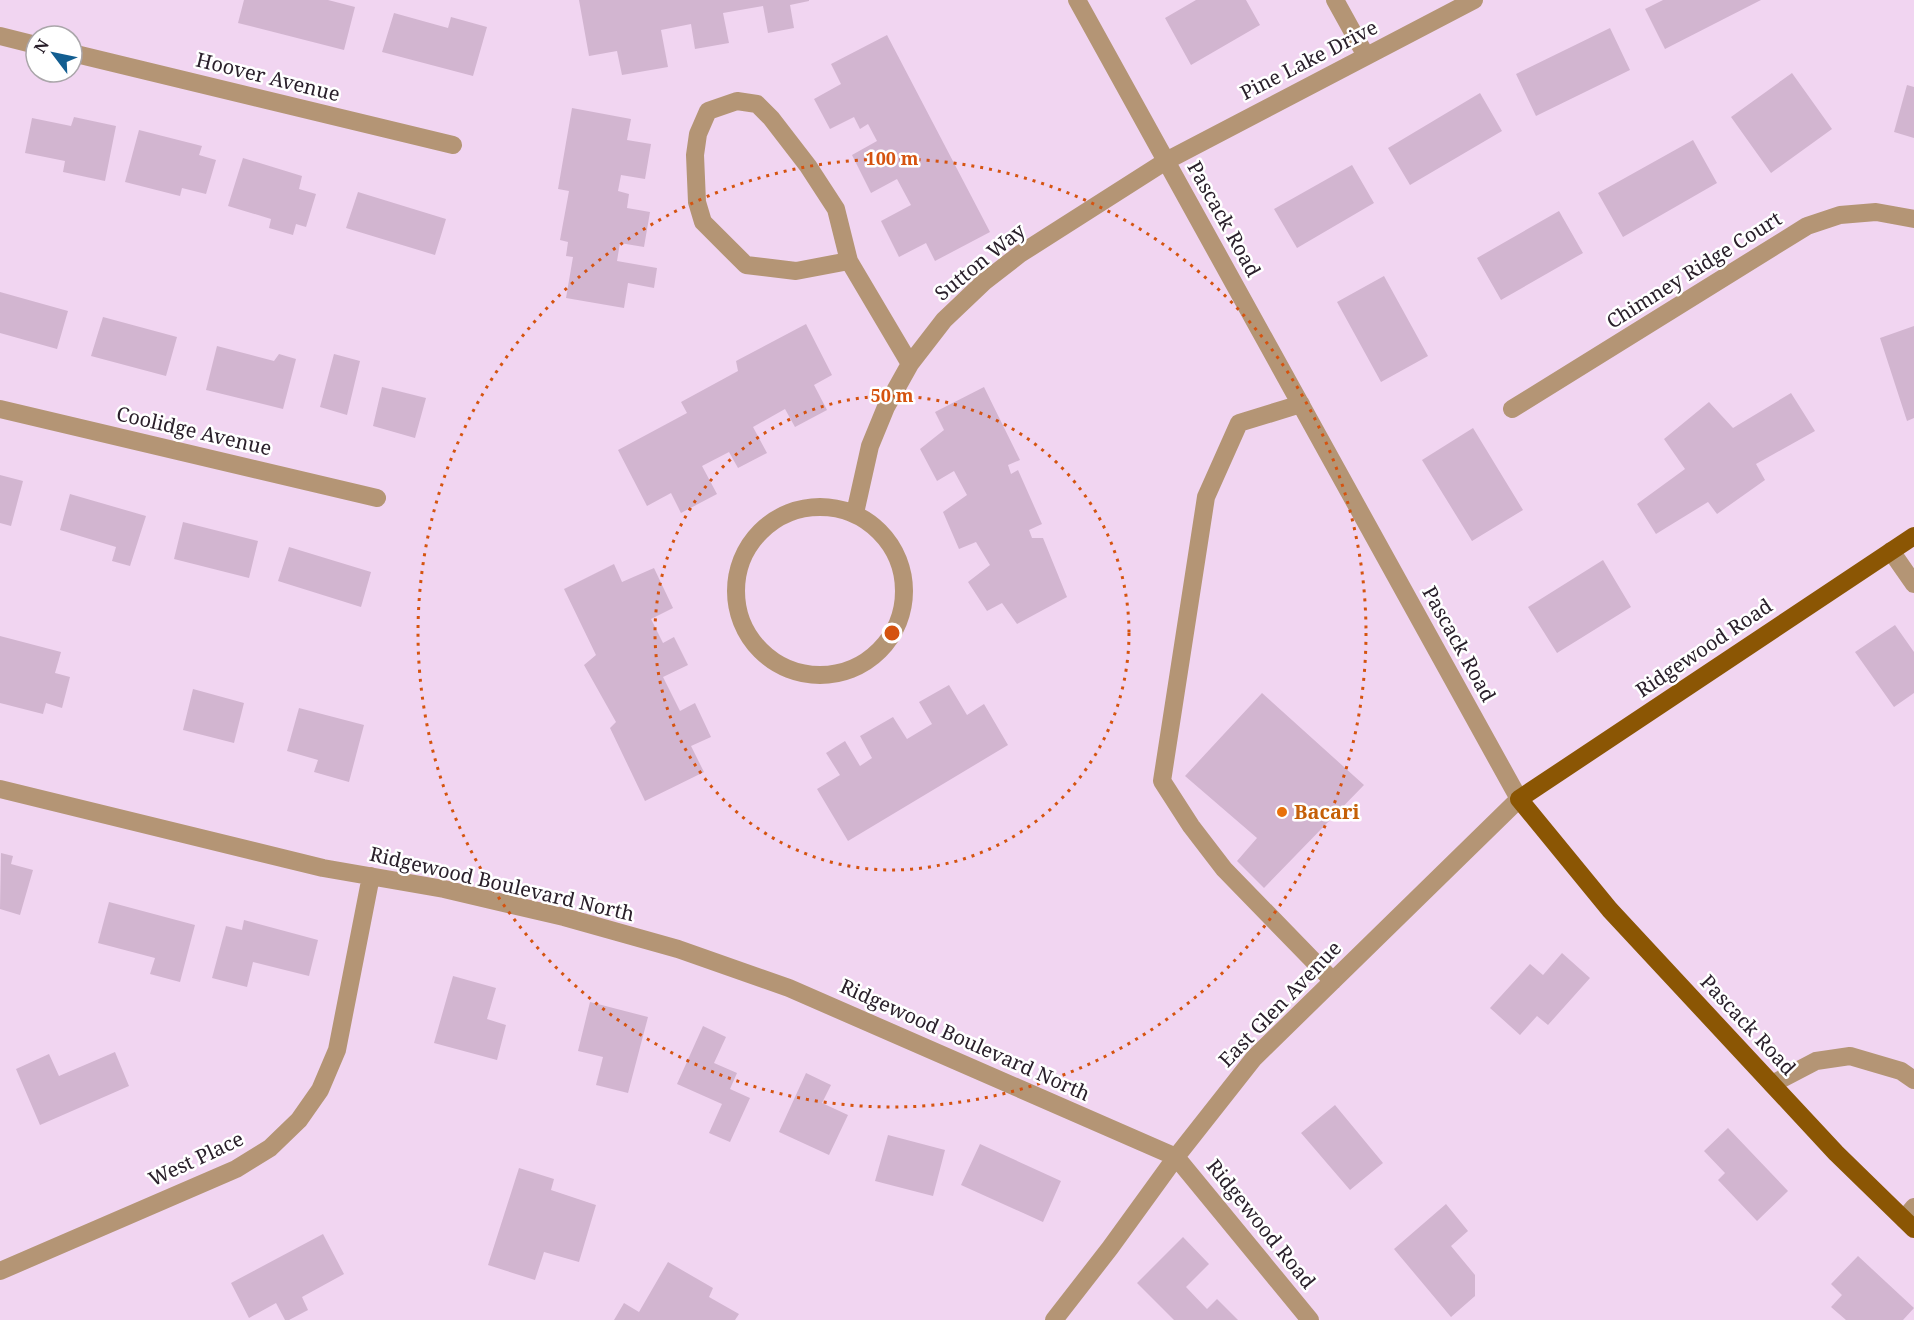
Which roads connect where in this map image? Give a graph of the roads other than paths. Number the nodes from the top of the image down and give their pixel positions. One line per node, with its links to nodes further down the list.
1 (1077, 0): 9 (street, Pascack Road)
2 (1335, 0): 7 (street)
3 (1474, 0): 7 (street, Pine Lake Drive)
4 (0, 36): 5 (street)
5 (24, 42)
6 (84, 56): 8 (street, Hoover Avenue)
7 (1366, 57): 9 (street, Pine Lake Drive)
8 (453, 145)
9 (1166, 160): 12 (street, Sutton Way); 13 (street, Pascack Road)
10 (1914, 219): 15 (street, Chimney Ridge Court)
11 (849, 261): 11 (street); 12 (street)
12 (910, 364): 17 (street, Sutton Way)
13 (1301, 404): 22 (street, Pascack Road); 24 (street)
14 (0, 408): 16 (street, Coolidge Avenue)
15 (1512, 409)
16 (377, 498)
17 (855, 513): 17 (street)
18 (1914, 536): 19 (main road, Ridgewood Road)
19 (1890, 551): 20 (street); 22 (main road, Ridgewood Road)
20 (1914, 584)
21 (0, 789): 23 (street, Ridgewood Boulevard North)
22 (1519, 799): 24 (street, East Glen Avenue); 26 (main road, Pascack Road)
23 (371, 876): 27 (street, Ridgewood Boulevard North); 29 (street, West Place)
24 (1333, 981): 27 (street, East Glen Avenue)
25 (1914, 1080): 26 (street)
26 (1772, 1084): 28 (main road, Pascack Road)
27 (1176, 1157): 30 (street, East Glen Avenue); 31 (street, Ridgewood Road)
28 (1911, 1218)
29 (0, 1271)
30 (1054, 1320)
31 (1310, 1320)

